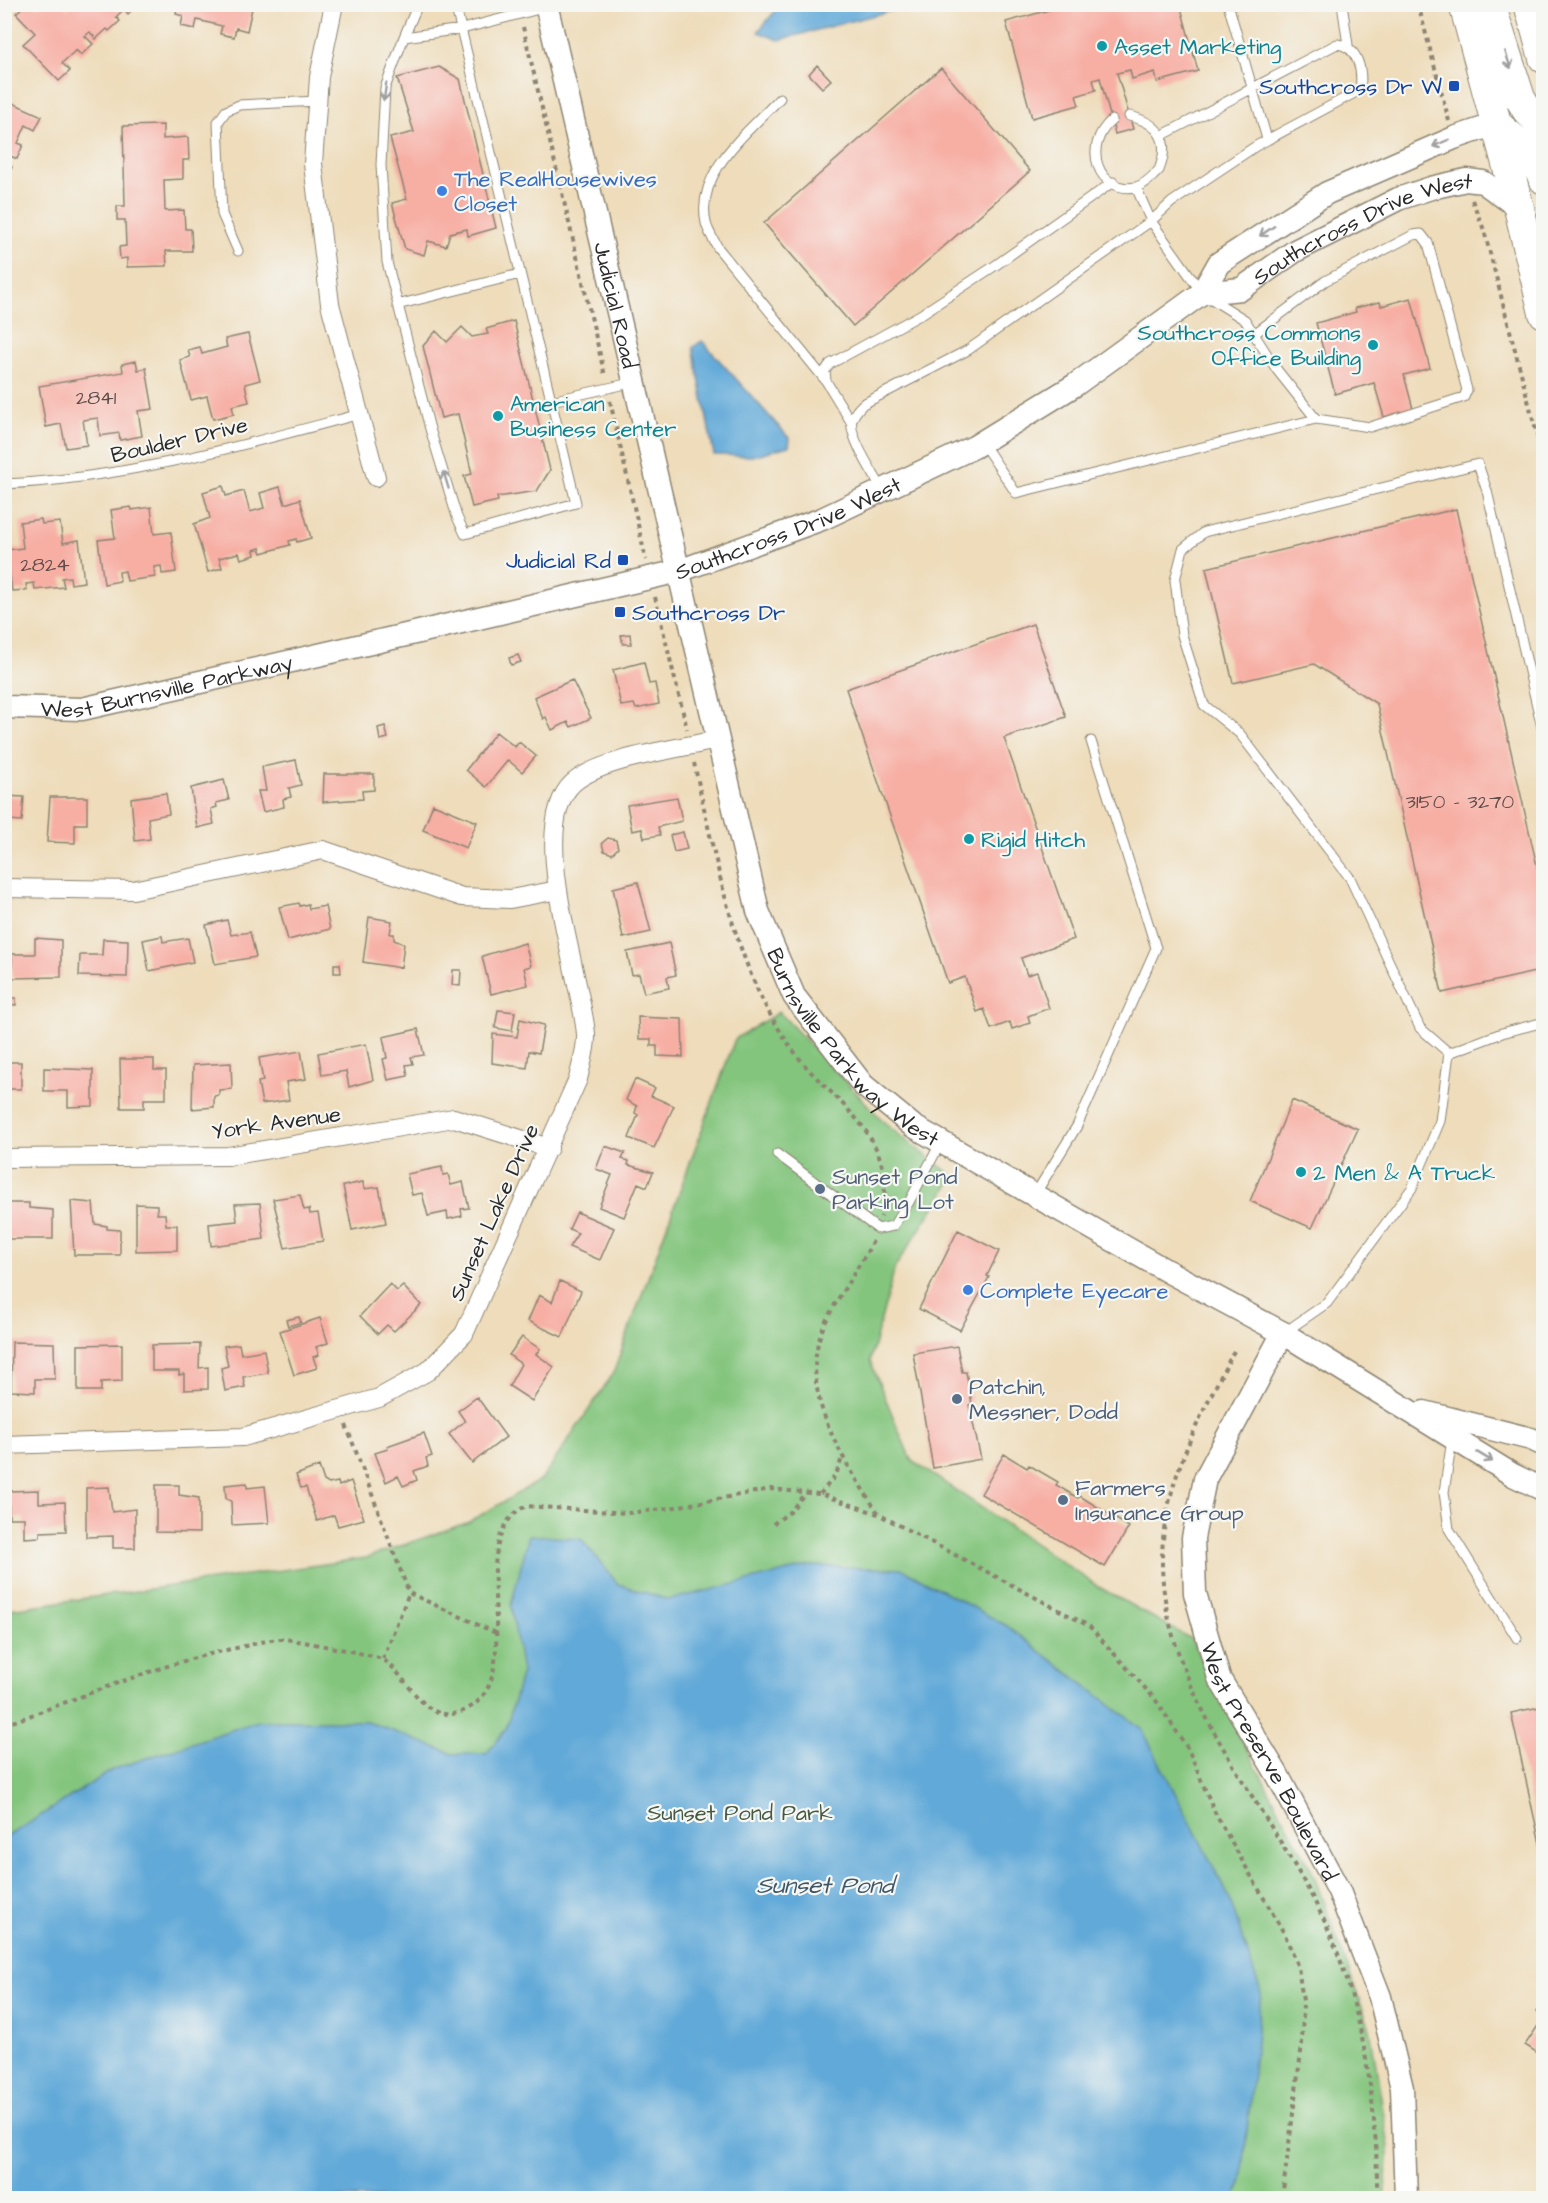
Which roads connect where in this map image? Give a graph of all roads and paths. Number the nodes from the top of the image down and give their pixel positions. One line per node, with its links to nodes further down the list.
1 (334, 4): 17 (street)
2 (418, 4): 12 (lane)
3 (455, 4): 11 (lane)
4 (1228, 4): 15 (lane)
5 (1342, 4): 13 (lane)
6 (1418, 4): 23 (path)
7 (1464, 4): 20 (highway)
8 (1490, 4): 21 (highway, one-way to 21)
9 (1529, 4): 14 (highway)
10 (547, 6): 11 (lane); 38 (street, Judicial Road)
11 (462, 29): 12 (lane); 32 (lane)
12 (404, 37): 34 (lane, one-way to 34)
13 (1348, 45): 15 (lane); 24 (lane)
14 (1543, 55)
15 (1253, 88): 22 (lane); 24 (lane)
16 (780, 98): 37 (lane)
17 (318, 101): 31 (lane); 40 (street)
18 (1129, 116): 22 (lane)
19 (1112, 120): 27 (lane)
20 (1496, 123): 23 (street, Southcross Drive West); 25 (highway); 29 (highway)
21 (1544, 127)
22 (1161, 136): 28 (lane)
23 (1454, 138): 33 (street, Southcross Drive West, one-way to 33)
24 (1267, 139): 30 (lane)
25 (1544, 179)
26 (1466, 180): 29 (street, Southcross Drive West); 33 (street, Southcross Drive West); 44 (path)
27 (1113, 182): 28 (lane); 37 (lane)
28 (1136, 187): 30 (lane)
29 (1519, 208): 35 (highway)
30 (1151, 222): 33 (lane); 42 (lane)
31 (238, 251)
32 (520, 274): 34 (lane); 39 (lane)
33 (1202, 293): 36 (lane); 43 (street, Southcross Drive West)
34 (397, 304): 39 (lane, one-way to 34)
35 (1544, 313)
36 (1254, 334): 41 (lane); 41 (lane)
37 (826, 381): 42 (lane)
38 (635, 382): 39 (lane); 48 (street, Judicial Road)
39 (551, 401)
40 (360, 414): 45 (street); 46 (lane, Boulder Drive)
41 (1316, 419): 43 (lane)
42 (851, 422): 47 (lane)
43 (982, 442): 47 (street, Southcross Drive West)
44 (1544, 462)
45 (376, 477)
46 (4, 484)
47 (882, 489): 48 (street, Southcross Drive West)
48 (679, 571): 49 (street, Southcross Drive West); 52 (street, Burnsville Parkway West)
49 (328, 653): 50 (street, West Burnsville Parkway)
50 (4, 707)
51 (1544, 736): 57 (lane)
52 (716, 740): 55 (street, Sunset Lake Drive); 58 (street, Burnsville Parkway West)
53 (1091, 741): 62 (lane)
54 (4, 888): 55 (street)
55 (558, 890): 59 (street, Sunset Lake Drive)
56 (1544, 1022): 57 (lane)
57 (1449, 1053): 63 (lane)
58 (941, 1143): 60 (lane); 62 (street, Burnsville Parkway West)
59 (549, 1148): 61 (street, York Avenue); 65 (street, Sunset Lake Drive)
60 (777, 1154)
61 (4, 1158)
62 (1034, 1196): 63 (street, Burnsville Parkway West)
63 (1283, 1333): 64 (street, Burnsville Parkway West); 80 (street, West Preserve Boulevard)
64 (1399, 1405): 66 (street, Burnsville Parkway West); 68 (street, Burnsville Parkway West)
65 (341, 1409): 67 (street, Sunset Lake Drive); 74 (path)
66 (1453, 1438): 70 (street, Burnsville Parkway West, one-way to 70); 76 (lane)
67 (4, 1445)
68 (1544, 1445)
69 (843, 1458): 72 (path)
70 (1544, 1490)
71 (806, 1493): 72 (path); 73 (path); 75 (path)
72 (820, 1494): 79 (path)
73 (773, 1524)
74 (409, 1593): 75 (path); 77 (path)
75 (496, 1633): 77 (path)
76 (1516, 1638)
77 (383, 1659): 78 (path)
78 (4, 1725)
79 (1282, 2199)
80 (1406, 2199)

